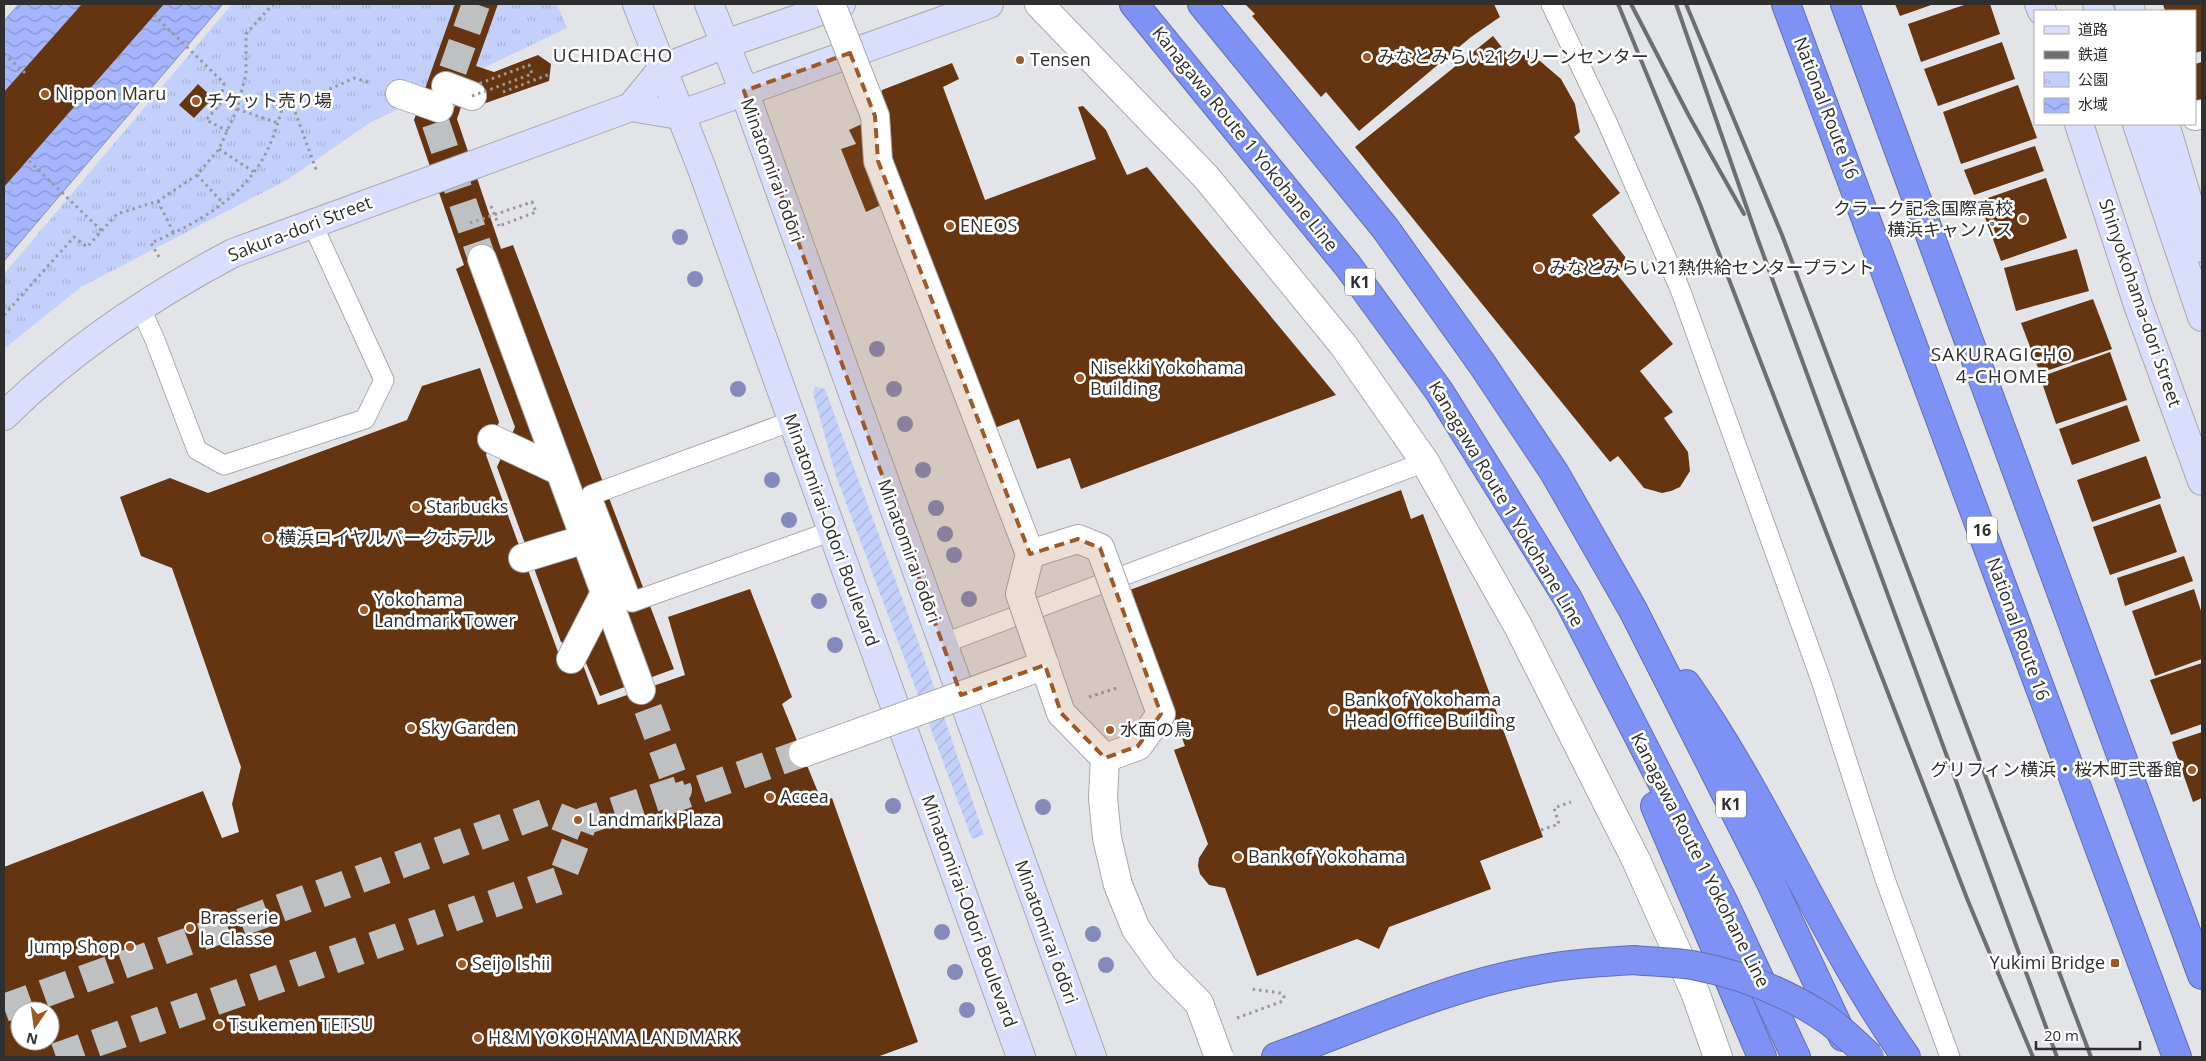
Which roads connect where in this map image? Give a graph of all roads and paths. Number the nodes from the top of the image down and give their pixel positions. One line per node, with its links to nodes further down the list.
1 (272, 4): 26 (path)
2 (637, 4): 16 (street, Minatomirai-Odori Boulevard)
3 (709, 4): 14 (street)
4 (831, 4): 59 (street, bridge)
5 (841, 4): 14 (street)
6 (988, 4): 20 (street)
7 (1039, 4): 54 (street)
8 (1134, 4): 62 (highway, Kanagawa Route 1 Yokohane Line / K1)
9 (1202, 4): 63 (highway, K1)
10 (1551, 4): 85 (lane)
11 (1786, 4): 86 (highway, National Route 16 / 16)
12 (1845, 4): 72 (highway)
13 (154, 16): 32 (path)
14 (725, 44): 16 (street); 20 (street, Minatomirai ōdōri)
15 (4, 54): 17 (path)
16 (662, 69): 25 (street); 27 (street, Minatomirai-Odori Boulevard)
17 (25, 73)
18 (550, 74): 21 (path)
19 (354, 78): 24 (path)
20 (744, 91): 27 (street); 64 (street, Minatomirai ōdōri)
21 (501, 93)
22 (400, 94): 23 (street)
23 (478, 97): 23 (path, bridge)
24 (293, 106): 28 (path); 36 (path)
25 (631, 107): 27 (street, Sakura-dori Street); 41 (street, Sakura-dori Street)
26 (237, 109): 28 (path); 32 (path)
27 (680, 115): 52 (street, Minatomirai-Odori Boulevard)
28 (278, 123): 35 (path)
29 (2079, 125): 56 (street, Shinyokohama-dori Street)
30 (2137, 125): 50 (street)
31 (2166, 125): 45 (street)
32 (228, 131): 33 (path)
33 (219, 149): 35 (path); 37 (path)
34 (29, 161): 43 (path)
35 (255, 172): 39 (path)
36 (317, 172)
37 (198, 174): 38 (path); 39 (path)
38 (158, 201): 43 (path); 44 (path)
39 (223, 203): 44 (path)
40 (491, 206): 42 (path, bridge)
41 (312, 223): 48 (street, Sakura-dori Street); 48 (lane)
42 (470, 223)
43 (102, 231): 49 (path)
44 (174, 234): 46 (path)
45 (2202, 248)
46 (159, 257)
47 (482, 259): 55 (street)
48 (140, 307): 51 (street, Sakura-dori Street)
49 (4, 315)
50 (2202, 317)
51 (4, 416)
52 (792, 421): 57 (street, Minatomirai-Odori Boulevard); 57 (lane)
53 (492, 438): 55 (street)
54 (1425, 462): 64 (lane); 79 (street)
55 (560, 471): 58 (street)
56 (2202, 481)
57 (832, 531): 75 (street, Minatomirai-Odori Boulevard)
58 (586, 539): 60 (street); 61 (street)
59 (1030, 554): 66 (street, bridge); 69 (street, bridge)
60 (523, 558)
61 (605, 593): 65 (street); 67 (street)
62 (1568, 599): 80 (highway); 81 (highway, Kanagawa Route 1 Yokohane Line / K1)
63 (1633, 610): 82 (highway, K1); 84 (highway)
64 (942, 644): 76 (street, Minatomirai ōdōri)
65 (571, 659)
66 (1045, 665): 68 (street, bridge); 69 (street, bridge)
67 (641, 690)
68 (803, 753)
69 (1105, 758): 74 (street, bridge)
70 (1576, 800): 71 (path)
71 (1541, 830)
72 (2202, 975)
73 (1252, 989): 74 (path)
74 (1208, 1028): 77 (street, bridge)
75 (1021, 1057)
76 (1092, 1057)
77 (1219, 1057)
78 (1276, 1057): 83 (highway, bridge)
79 (1718, 1057)
80 (1762, 1057)
81 (1796, 1057)
82 (1853, 1057)
83 (1870, 1057)
84 (1906, 1057)
85 (1950, 1057)
86 (2177, 1057)

